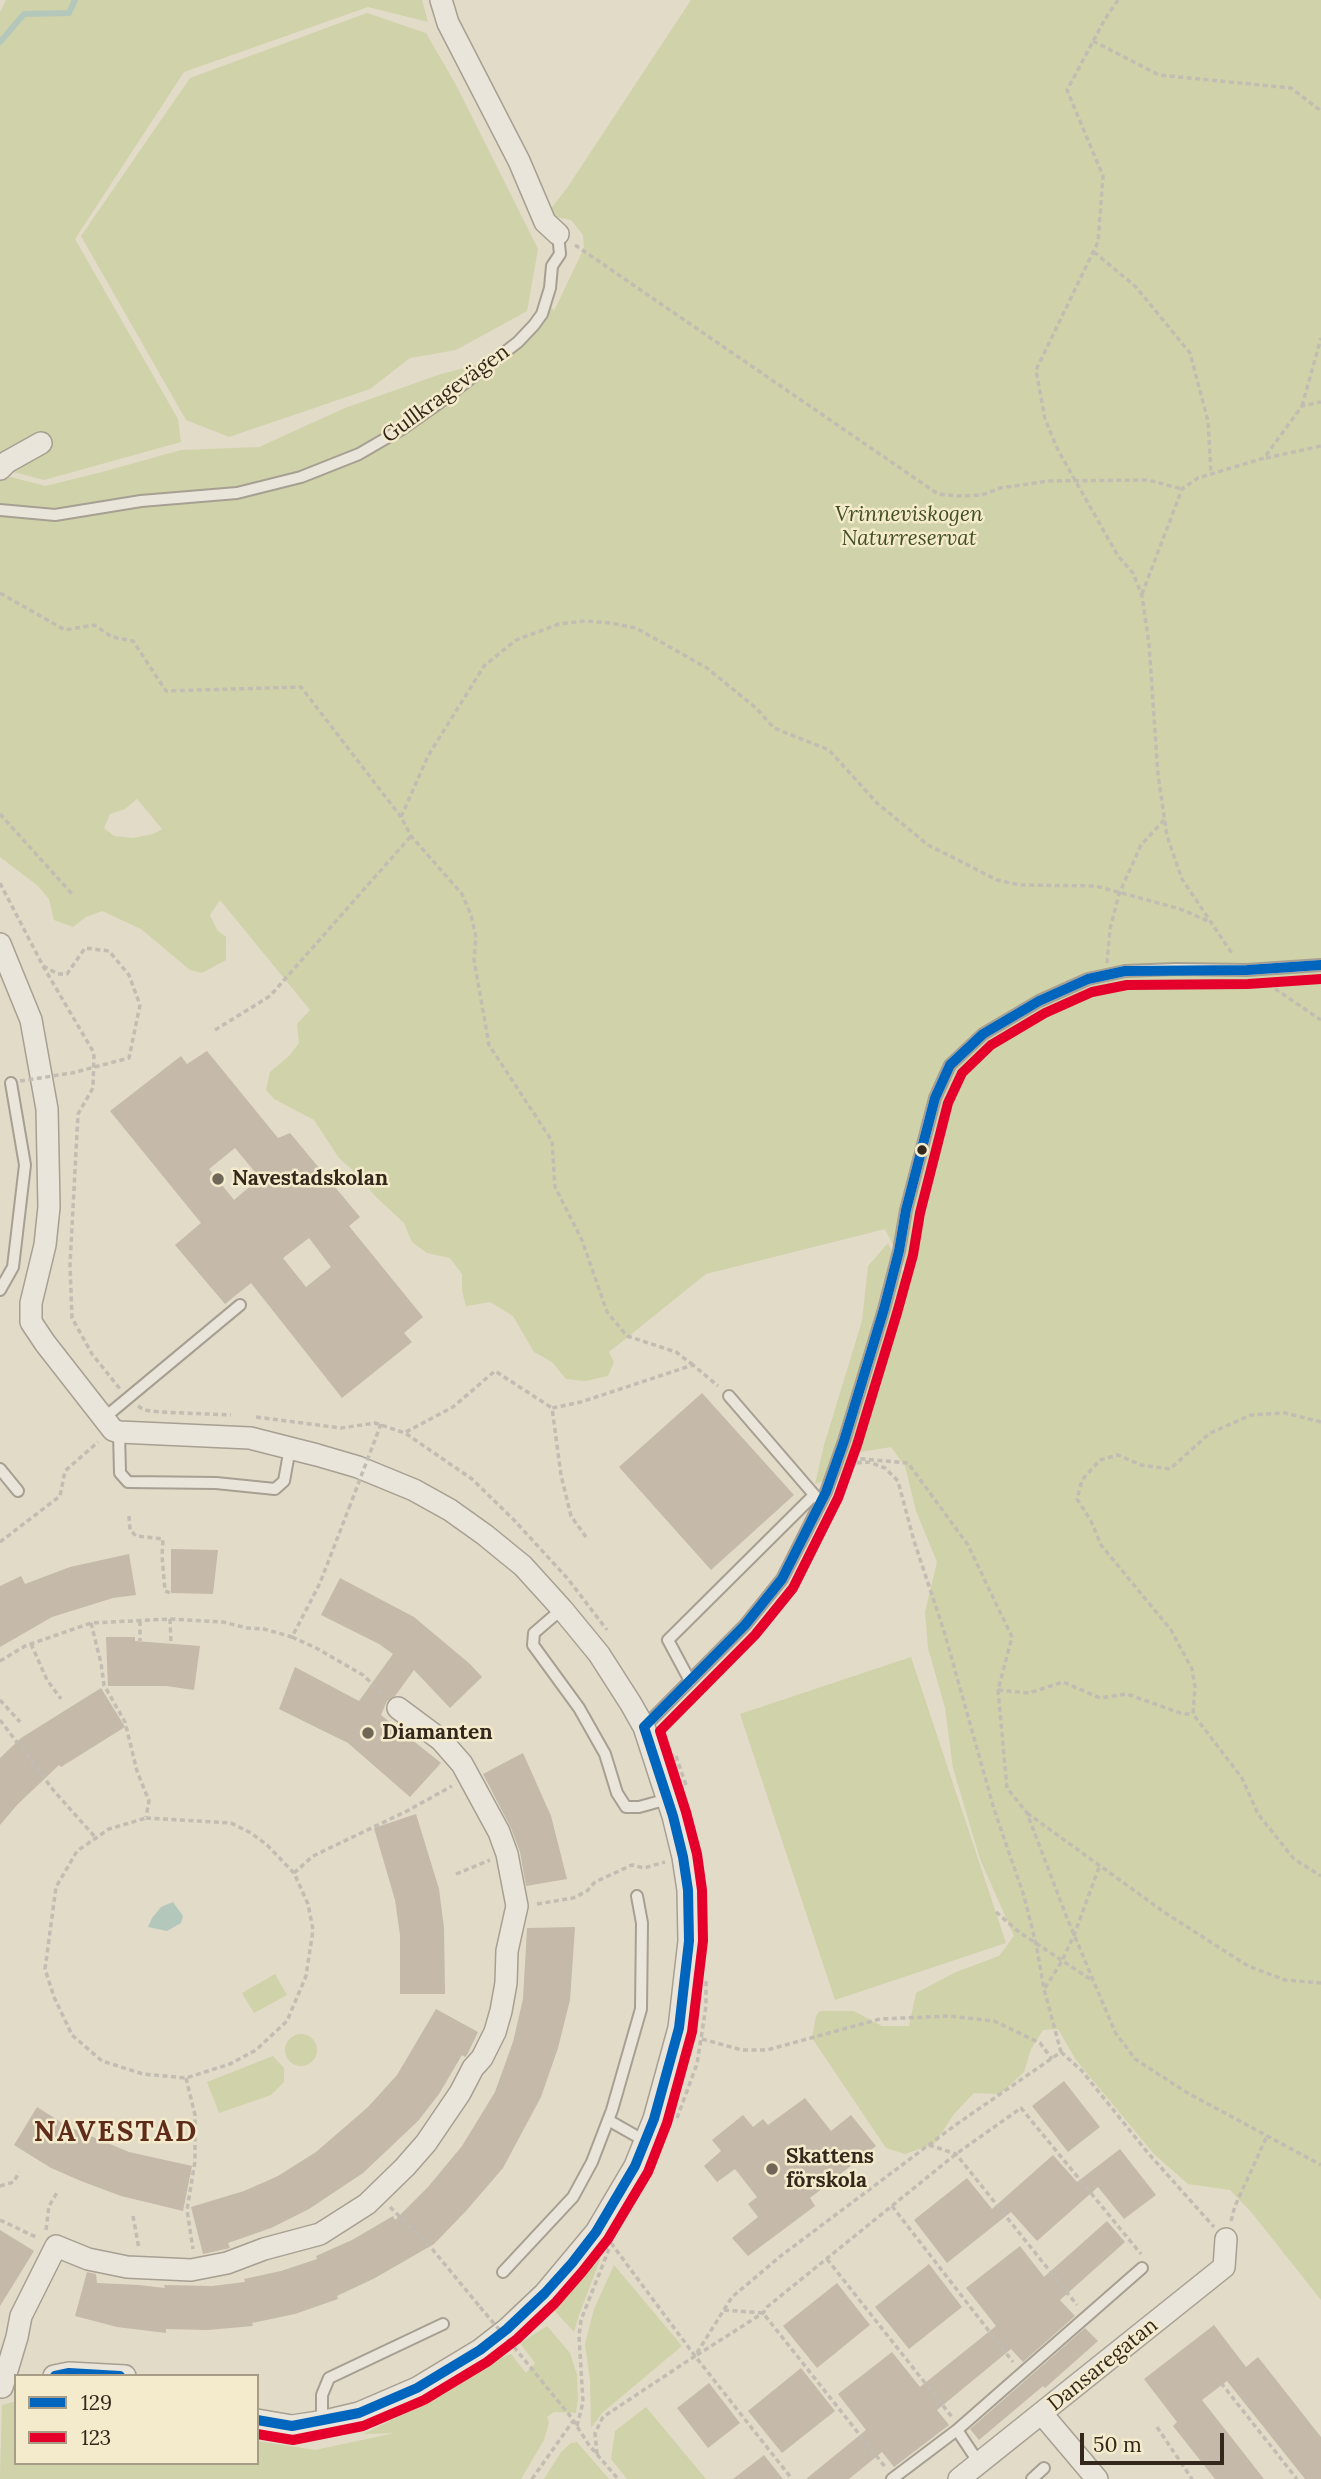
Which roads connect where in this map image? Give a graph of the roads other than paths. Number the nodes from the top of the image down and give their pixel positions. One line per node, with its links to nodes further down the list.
1 (441, 0): 2 (street)
2 (558, 234): 5 (lane, Gullkragevägen)
3 (41, 443): 4 (street)
4 (0, 469)
5 (0, 510)
6 (0, 944): 12 (street)
7 (1321, 965): 16 (lane)
8 (15, 1082): 9 (lane)
9 (0, 1290)
10 (240, 1305): 12 (lane)
11 (729, 1396): 16 (lane)
12 (112, 1427): 13 (street); 13 (lane)
13 (290, 1448): 17 (street)
14 (0, 1469): 15 (lane)
15 (18, 1491)
16 (818, 1499): 18 (lane); 18 (lane)
17 (562, 1609): 20 (street); 21 (lane)
18 (690, 1681): 20 (lane)
19 (398, 1708): 31 (street)
20 (645, 1727): 21 (street)
21 (678, 1796): 24 (street)
22 (637, 1896): 23 (lane)
23 (608, 2120): 24 (lane); 27 (lane)
24 (645, 2141): 34 (street)
25 (1226, 2239): 32 (street, Dansaregatan)
26 (1142, 2268): 35 (lane)
27 (503, 2272)
28 (443, 2324): 34 (lane)
29 (64, 2374): 30 (street)
30 (88, 2374)
31 (4, 2385)
32 (1042, 2414): 36 (street, Dansaregatan); 41 (street)
33 (259, 2420): 34 (street)
34 (322, 2421)
35 (958, 2429): 36 (lane); 38 (lane)
36 (979, 2463): 39 (street, Dansaregatan)
37 (1044, 2468): 40 (lane)
38 (893, 2478)
39 (959, 2479)
40 (1032, 2479)
41 (1097, 2479)

